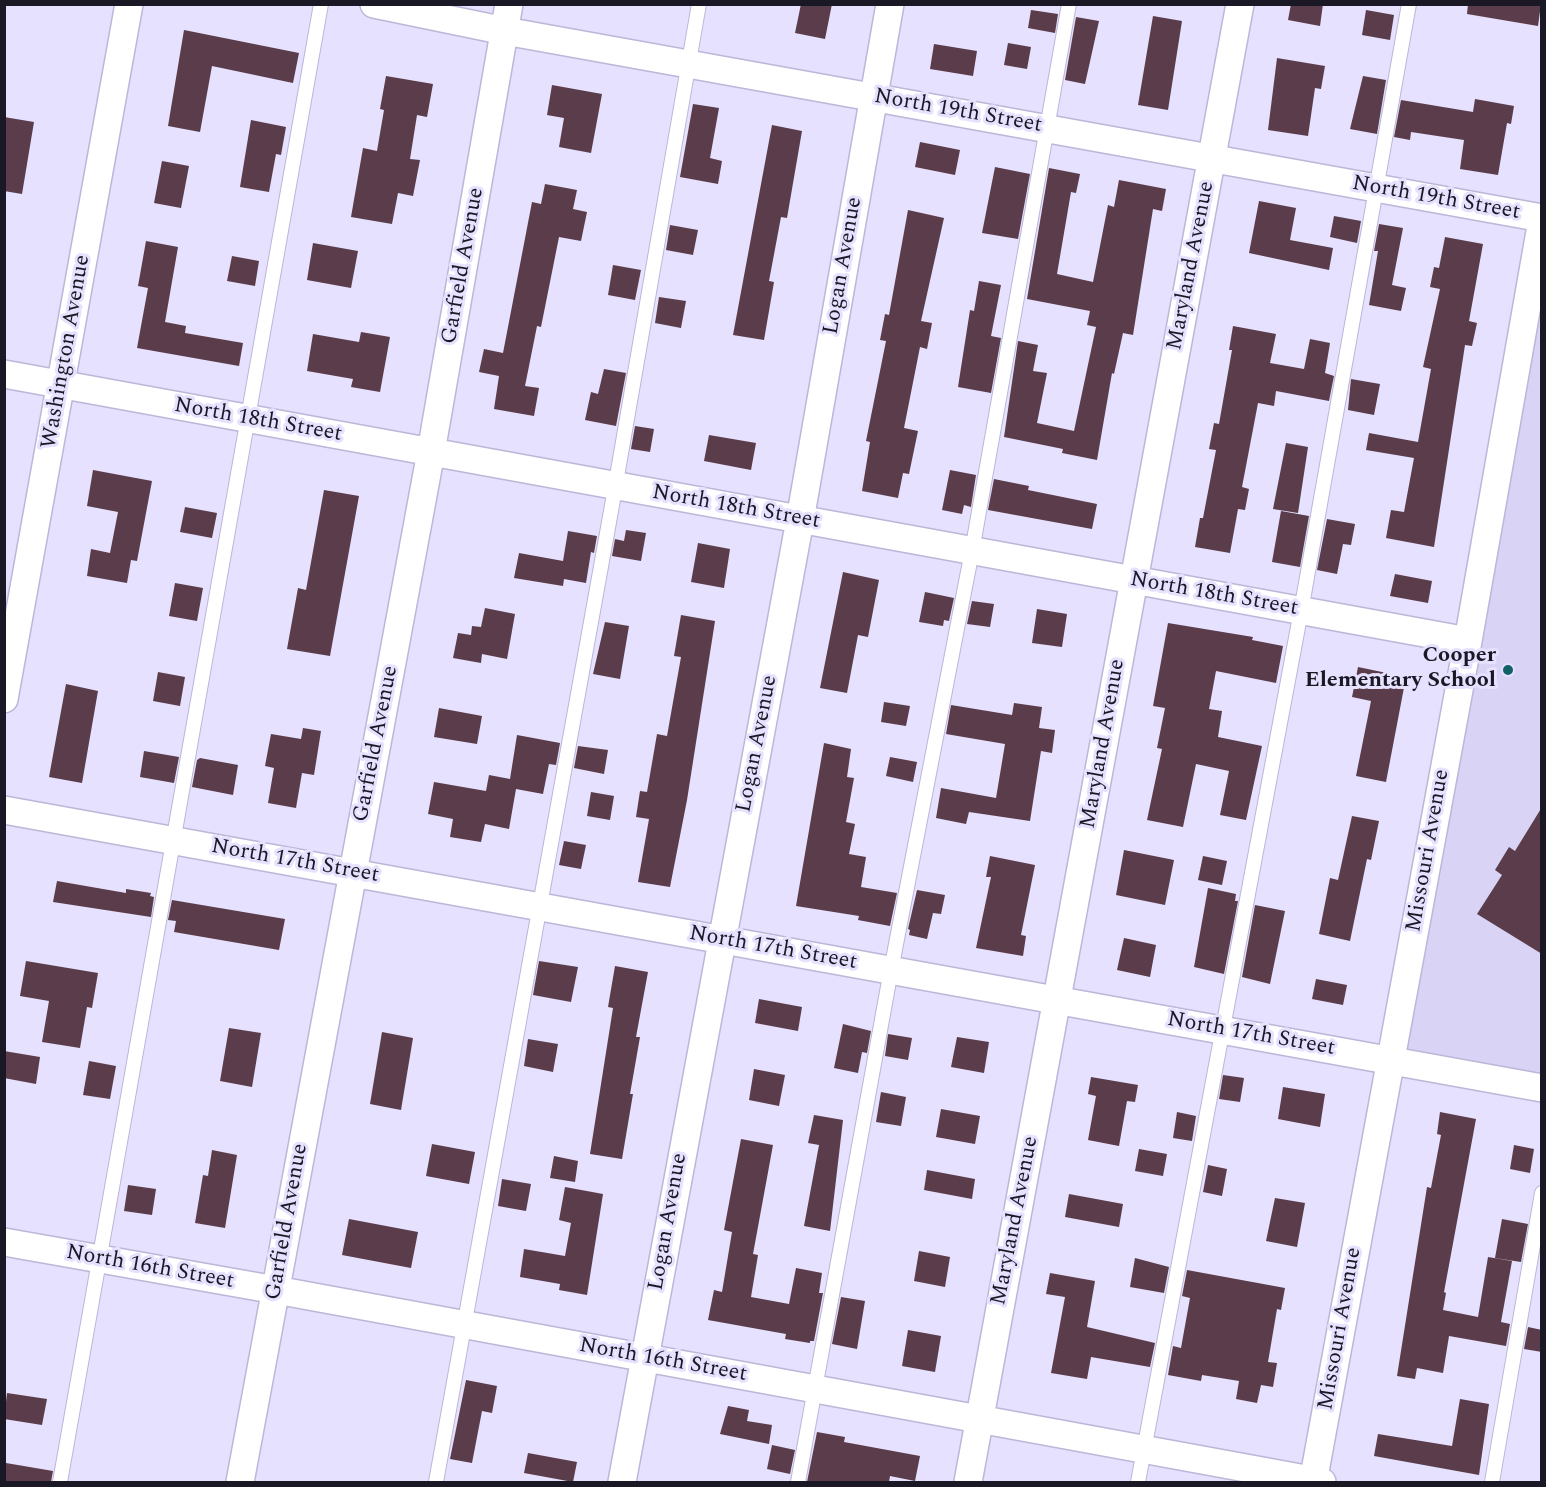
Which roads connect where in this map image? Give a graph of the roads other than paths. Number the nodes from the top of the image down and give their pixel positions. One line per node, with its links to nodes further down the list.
1 (129, 4): 18 (street, Washington Avenue)
2 (321, 4): 19 (lane)
3 (374, 4): 10 (street, North 19th Street)
4 (509, 4): 10 (street, Garfield Avenue)
5 (699, 4): 11 (lane)
6 (890, 4): 12 (street, Logan Avenue)
7 (1069, 4): 13 (lane)
8 (1240, 4): 14 (street, Maryland Avenue)
9 (1409, 4): 15 (lane)
10 (505, 31): 11 (street, North 19th Street); 20 (street, Garfield Avenue)
11 (688, 63): 12 (street, North 19th Street); 21 (lane)
12 (874, 97): 13 (street, North 19th Street); 22 (street, Logan Avenue)
13 (1046, 128): 14 (street, North 19th Street); 23 (lane)
14 (1212, 158): 15 (street, North 19th Street); 24 (street, Maryland Avenue)
15 (1377, 188): 16 (street, North 19th Street); 25 (lane)
16 (1542, 219): 26 (street, Missouri Avenue)
17 (4, 374): 18 (street, North 18th Street)
18 (62, 385): 19 (street, North 18th Street); 27 (street, Washington Avenue)
19 (249, 419): 20 (street, North 18th Street); 29 (lane)
20 (431, 452): 21 (street, North 18th Street); 30 (street, Garfield Avenue)
21 (615, 486): 22 (street, North 18th Street); 31 (lane)
22 (800, 520): 23 (street, North 18th Street); 32 (street, Logan Avenue)
23 (972, 551): 24 (street, North 18th Street); 33 (lane)
24 (1134, 580): 25 (street, North 18th Street); 34 (street, Maryland Avenue)
25 (1301, 611): 26 (street, North 18th Street); 35 (lane)
26 (1468, 641): 36 (street, Missouri Avenue)
27 (4, 699)
28 (4, 810): 29 (street, North 17th Street)
29 (174, 840): 30 (street, North 17th Street); 40 (lane)
30 (352, 873): 31 (street, North 17th Street); 41 (street, Garfield Avenue)
31 (538, 906): 32 (street, North 17th Street); 42 (lane)
32 (721, 939): 33 (street, North 17th Street); 43 (street, Logan Avenue)
33 (891, 970): 34 (street, North 17th Street); 44 (lane)
34 (1057, 1000): 35 (street, North 17th Street); 45 (street, Maryland Avenue)
35 (1221, 1030): 36 (street, North 17th Street); 46 (lane)
36 (1391, 1061): 37 (street, North 17th Street); 54 (street, Missouri Avenue)
37 (1542, 1088)
38 (1542, 1193): 55 (lane)
39 (4, 1242): 40 (street, North 16th Street)
40 (98, 1259): 41 (street, North 16th Street); 47 (lane)
41 (276, 1290): 42 (street, North 16th Street); 48 (street, Garfield Avenue)
42 (466, 1325): 43 (street, North 16th Street); 49 (lane)
43 (644, 1357): 44 (street, North 16th Street); 50 (street, Logan Avenue)
44 (816, 1389): 45 (street, North 16th Street); 51 (lane)
45 (979, 1419): 46 (street, North 16th Street); 52 (street, Maryland Avenue)
46 (1144, 1450): 53 (lane); 54 (street, North 16th Street)
47 (60, 1482)
48 (240, 1482)
49 (436, 1482)
50 (622, 1482)
51 (798, 1482)
52 (968, 1482)
53 (1138, 1482)
54 (1316, 1482)
55 (1492, 1482)

